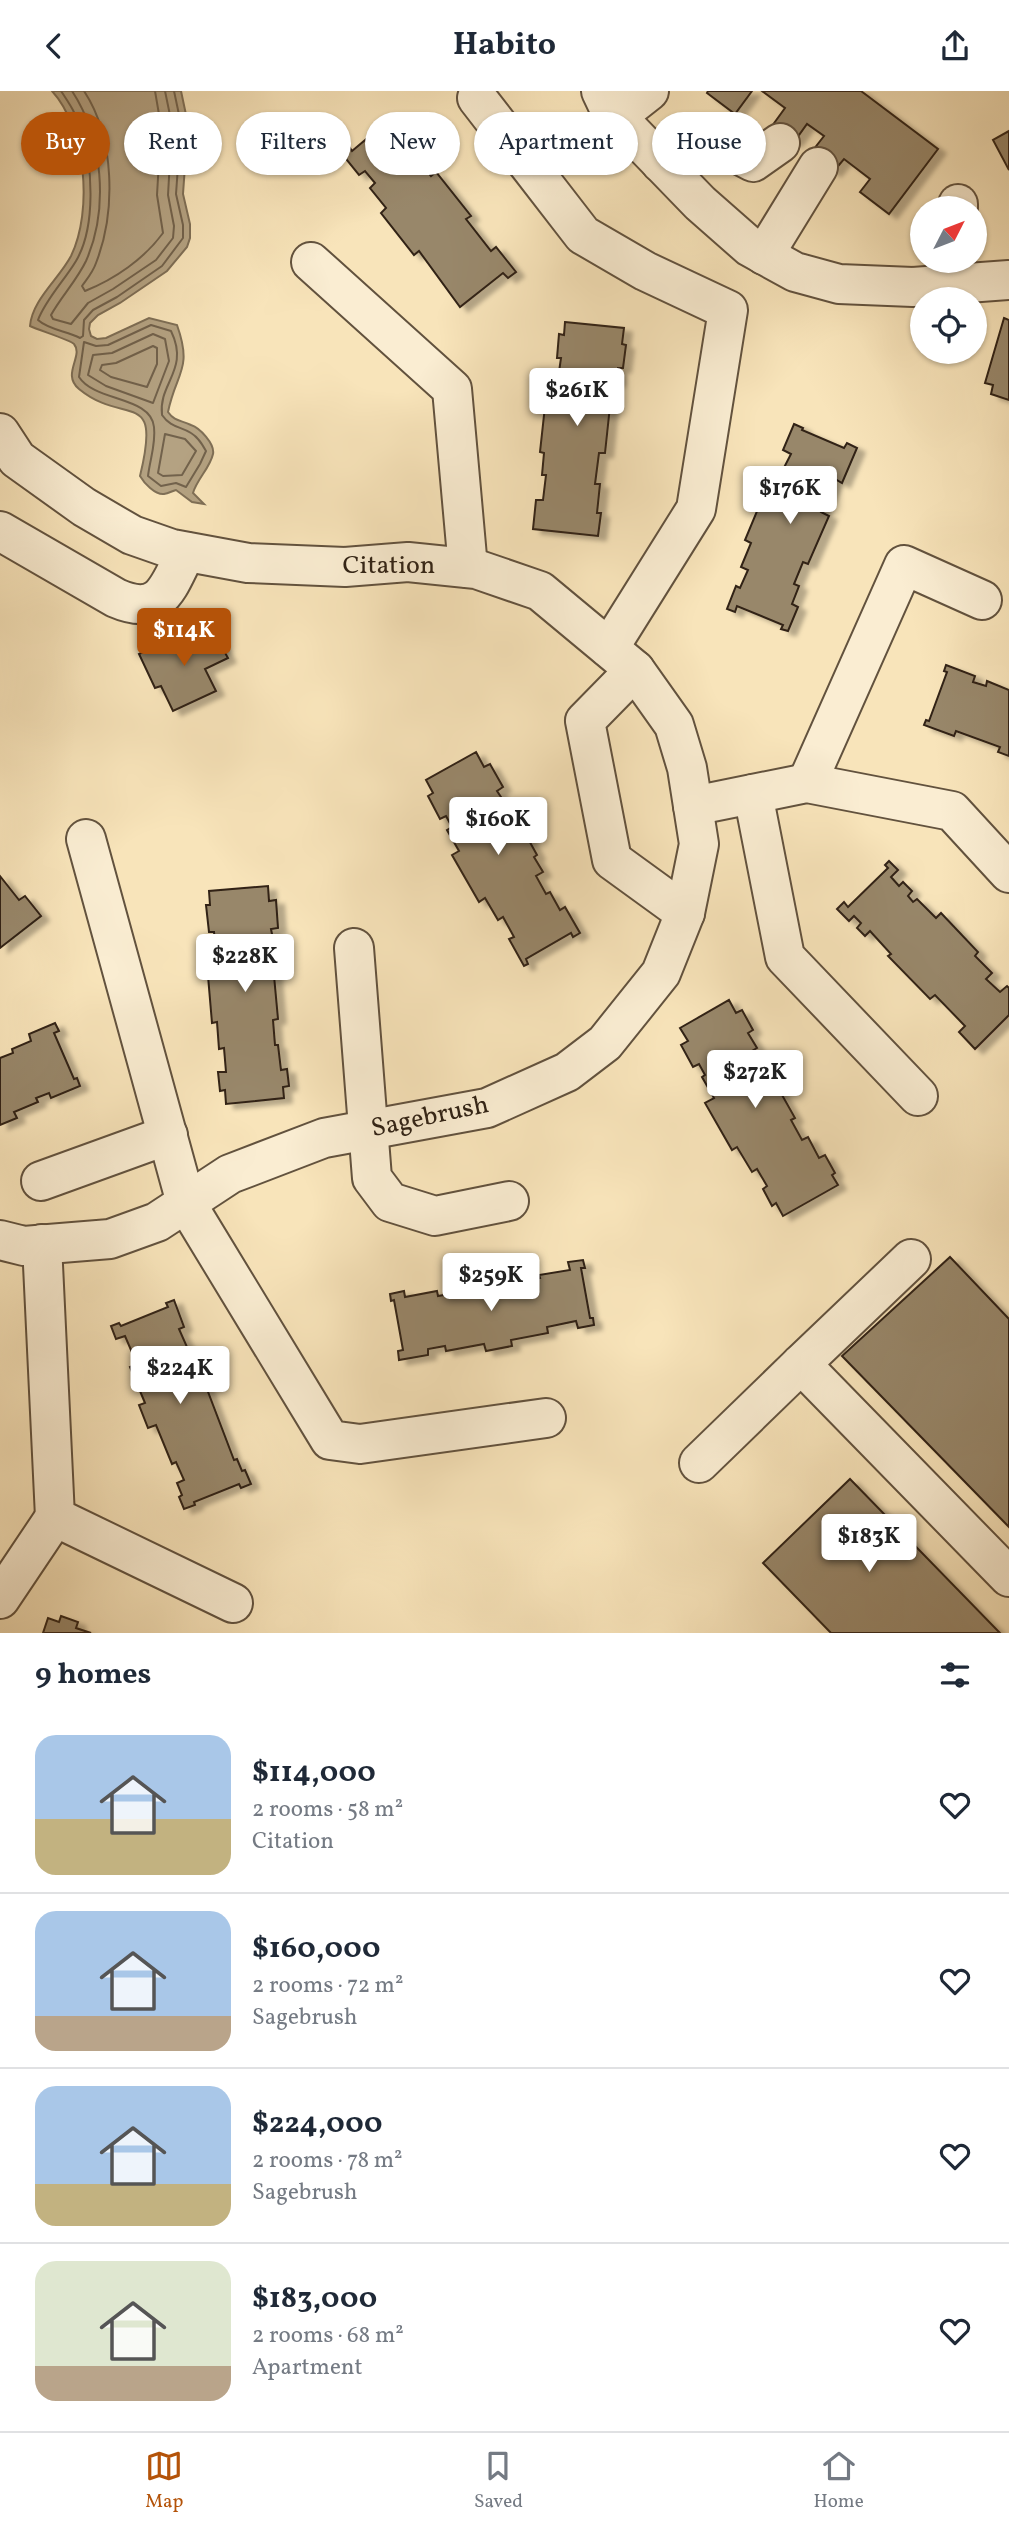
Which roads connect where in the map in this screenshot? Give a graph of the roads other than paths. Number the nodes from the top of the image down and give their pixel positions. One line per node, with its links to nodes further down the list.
1 (649, 91): 3 (street)
2 (477, 98): 19 (street)
3 (608, 104): 5 (street)
4 (780, 143): 6 (street)
5 (652, 153)
6 (766, 153)
7 (818, 167): 9 (street)
8 (673, 175): 9 (street)
9 (764, 255): 11 (street)
10 (311, 261): 17 (street)
11 (958, 273)
12 (967, 273): 13 (street)
13 (1009, 280)
14 (6, 458): 16 (street, Citation)
15 (0, 531): 16 (street)
16 (187, 552): 17 (street, Citation)
17 (468, 568): 19 (street, Citation)
18 (982, 600): 20 (street)
19 (622, 659): 22 (street, Citation); 25 (street)
20 (807, 783): 21 (street); 24 (street)
21 (754, 794): 22 (street); 27 (street)
22 (693, 806): 25 (street, Sagebrush)
23 (86, 839): 29 (street)
24 (1009, 873)
25 (685, 913): 28 (street, Sagebrush)
26 (354, 948): 28 (street)
27 (918, 1096)
28 (367, 1131): 31 (street); 32 (street, Sagebrush)
29 (168, 1135): 30 (street); 32 (street)
30 (41, 1181)
31 (509, 1201)
32 (186, 1203): 34 (street, Sagebrush); 37 (street)
33 (0, 1240): 34 (street, Sagebrush)
34 (42, 1244): 39 (street)
35 (911, 1259): 36 (street)
36 (801, 1364): 38 (street); 40 (street)
37 (546, 1418)
38 (699, 1463)
39 (55, 1517): 41 (street); 42 (street)
40 (1009, 1577)
41 (0, 1599)
42 (233, 1603)

